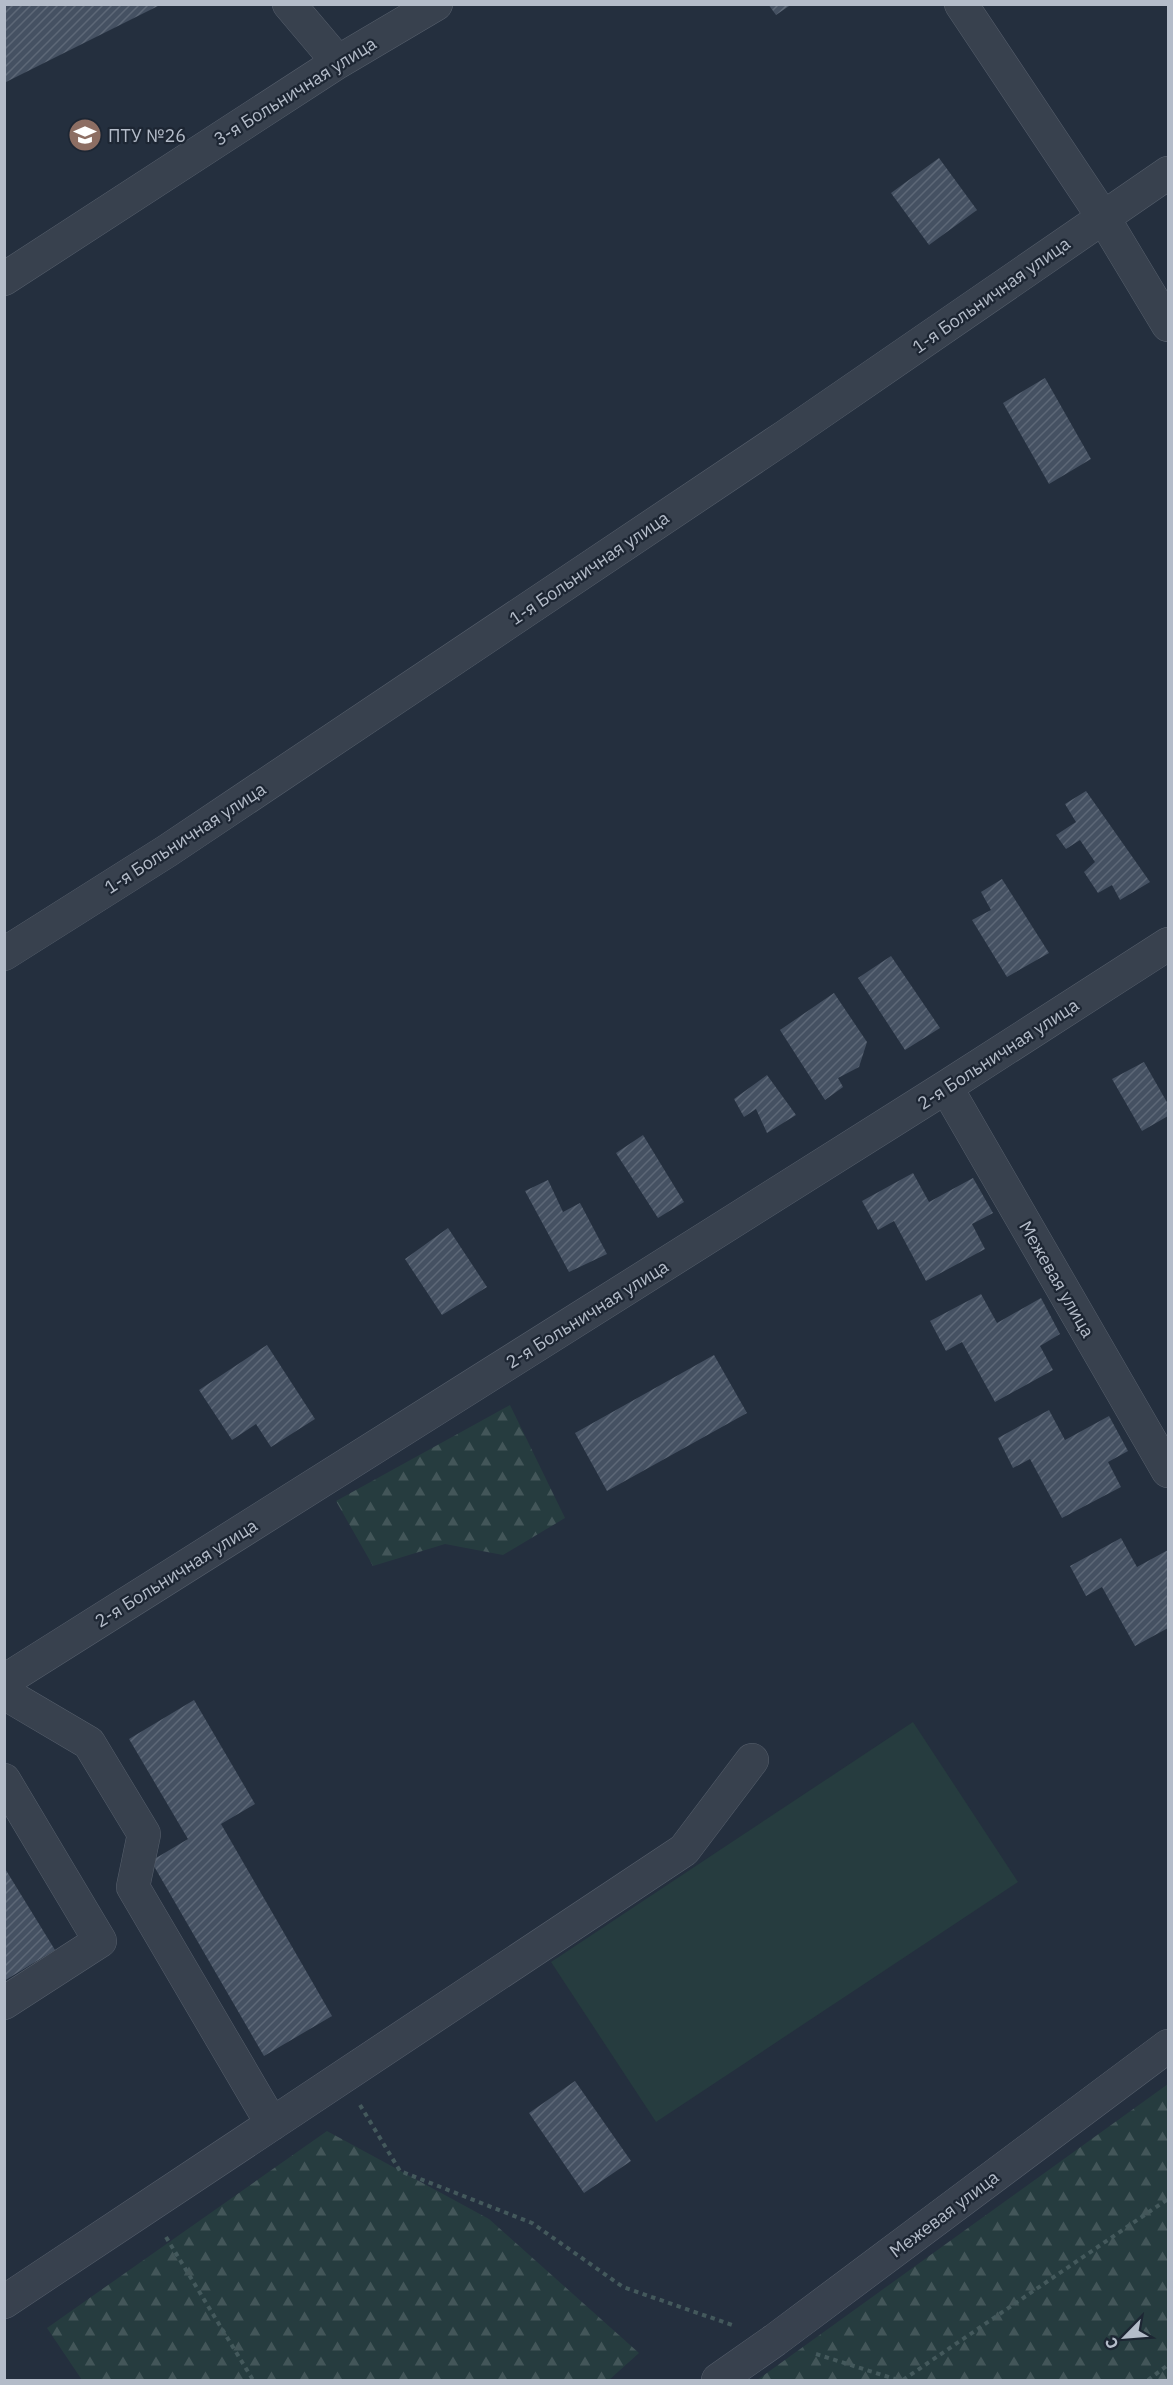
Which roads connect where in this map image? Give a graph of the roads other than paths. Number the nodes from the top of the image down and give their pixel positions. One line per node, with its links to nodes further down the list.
1 (288, 4): 4 (street)
2 (436, 4): 4 (street, 3-я Больничная улица)
3 (961, 4): 6 (street)
4 (338, 62): 7 (street, 3-я Больничная улица)
5 (1168, 173): 6 (street, 1-я Больничная улица)
6 (1103, 217): 8 (street); 10 (street, 1-я Больничная улица)
7 (4, 279)
8 (1168, 325)
9 (1168, 944): 11 (street, 2-я Больничная улица)
10 (4, 954)
11 (946, 1087): 12 (street, Межевая улица); 13 (street, 2-я Больничная улица)
12 (1168, 1472)
13 (4, 1681)
14 (4, 1693): 19 (street)
15 (752, 1760): 19 (street)
16 (4, 1780): 17 (street)
17 (4, 2003)
18 (1168, 2046): 21 (street, Межевая улица)
19 (272, 2124): 20 (street)
20 (4, 2302)
21 (718, 2380)

